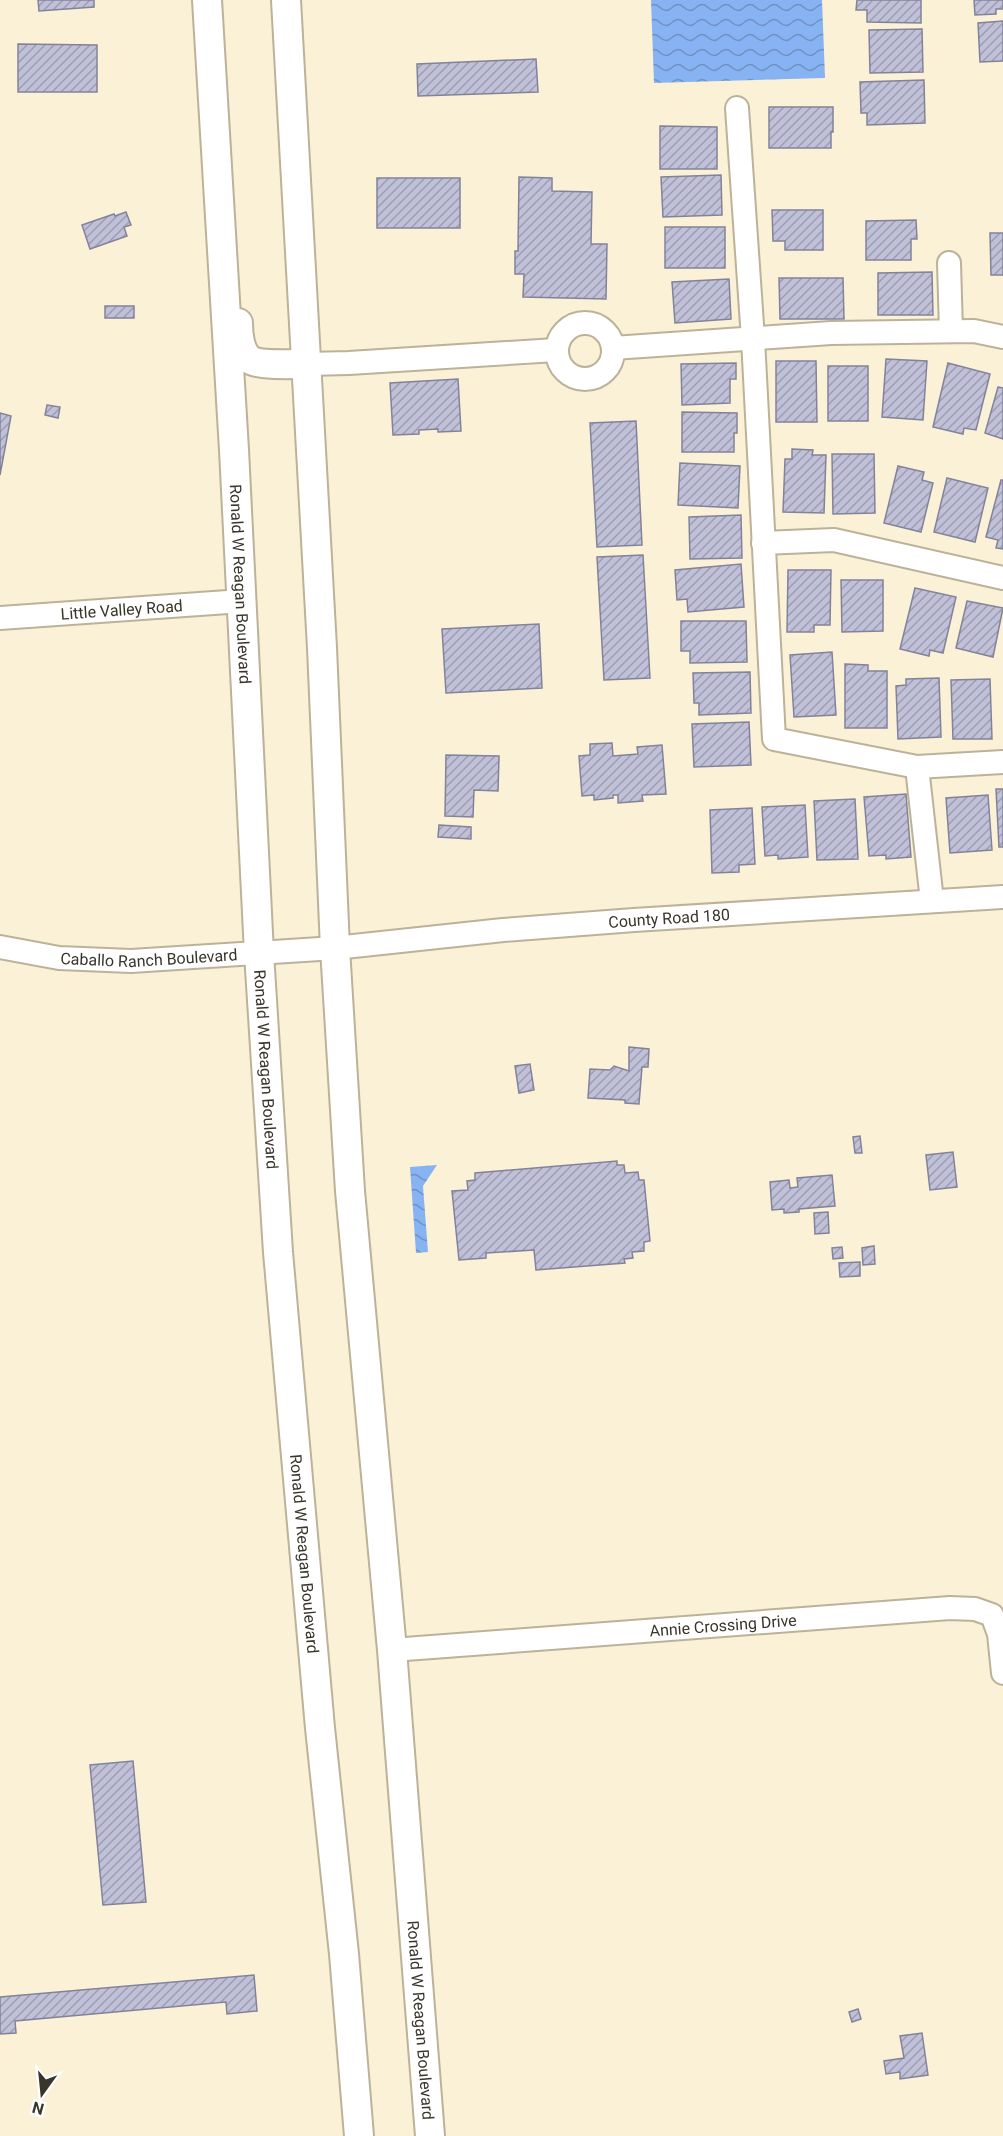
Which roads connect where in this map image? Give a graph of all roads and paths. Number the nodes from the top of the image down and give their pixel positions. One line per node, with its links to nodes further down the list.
1 (207, 0): 4 (main road, Ronald W Reagan Boulevard)
2 (286, 0): 11 (main road, Ronald W Reagan Boulevard)
3 (737, 108): 8 (street)
4 (222, 230): 11 (main road); 14 (main road, Ronald W Reagan Boulevard)
5 (949, 263): 6 (street)
6 (951, 331): 7 (street); 8 (street)
7 (1003, 338)
8 (753, 339): 9 (street); 12 (street)
9 (613, 348): 10 (street); 10 (street)
10 (556, 350): 11 (street)
11 (307, 364): 21 (main road, Ronald W Reagan Boulevard)
12 (763, 543): 13 (street); 17 (street)
13 (1003, 578)
14 (242, 602): 15 (street, Little Valley Road); 22 (main road, Ronald W Reagan Boulevard)
15 (0, 618)
16 (1003, 762): 17 (street)
17 (917, 767): 19 (street)
18 (1003, 897): 19 (street, County Road 180)
19 (932, 901): 21 (street, County Road 180)
20 (0, 947): 22 (street, Caballo Ranch Boulevard)
21 (335, 948): 22 (street, Caballo Ranch Boulevard); 23 (main road, Ronald W Reagan Boulevard)
22 (259, 952): 25 (main road, Ronald W Reagan Boulevard)
23 (392, 1650): 24 (street, Annie Crossing Drive); 26 (main road, Ronald W Reagan Boulevard)
24 (1003, 1673)
25 (359, 2136)
26 (430, 2136)

